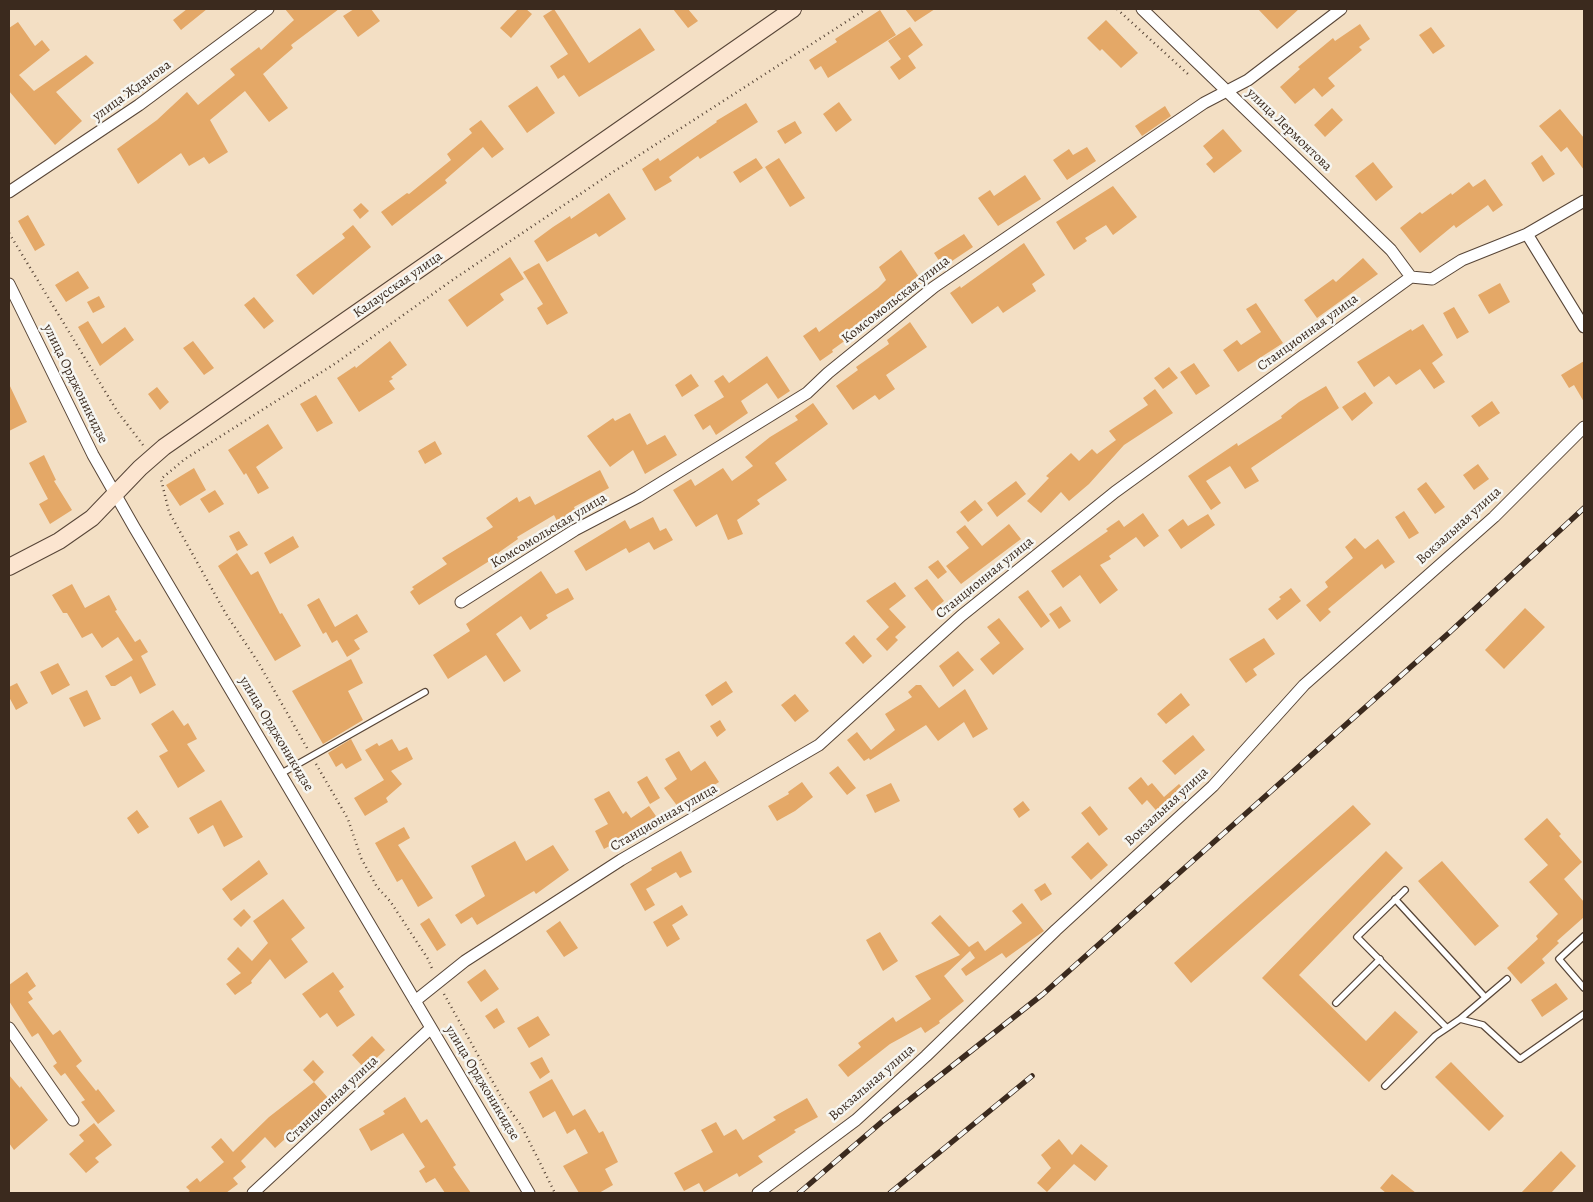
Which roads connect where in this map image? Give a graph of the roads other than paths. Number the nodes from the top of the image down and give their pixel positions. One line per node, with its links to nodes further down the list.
1 (268, 9): 6 (street, улица Жданова)
2 (793, 9): 13 (street, Калаусская улица)
3 (1142, 9): 5 (street, улица Лермонтова)
4 (1341, 9): 5 (street, Комсомольская улица)
5 (1227, 90): 9 (street, улица Лермонтова); 15 (street, Комсомольская улица)
6 (9, 192)
7 (1584, 202): 8 (street)
8 (1527, 234): 9 (street); 11 (street)
9 (1410, 277): 25 (street, Станционная улица)
10 (9, 284): 13 (street, улица Орджоникидзе)
11 (1584, 326)
12 (1584, 428): 36 (street, Вокзальная улица)
13 (116, 494): 14 (street, Калаусская улица); 17 (street, улица Орджоникидзе)
14 (9, 567)
15 (461, 602)
16 (425, 692): 17 (lane)
17 (282, 773): 25 (street, улица Орджоникидзе)
18 (1405, 890): 19 (lane)
19 (1395, 899): 21 (lane); 24 (lane)
20 (1584, 936): 23 (lane)
21 (1380, 959): 26 (lane); 31 (lane)
22 (1506, 979): 24 (lane)
23 (1584, 988)
24 (1486, 997): 28 (lane)
25 (415, 1001): 30 (street, улица Орджоникидзе)
26 (1336, 1002)
27 (1584, 1014): 28 (lane)
28 (1460, 1018): 31 (lane)
29 (9, 1028): 33 (street)
30 (431, 1028): 34 (street, Станционная улица); 35 (street, улица Орджоникидзе)
31 (1447, 1028): 32 (lane)
32 (1386, 1086)
33 (73, 1120)
34 (253, 1193)
35 (529, 1193)
36 (758, 1193)

